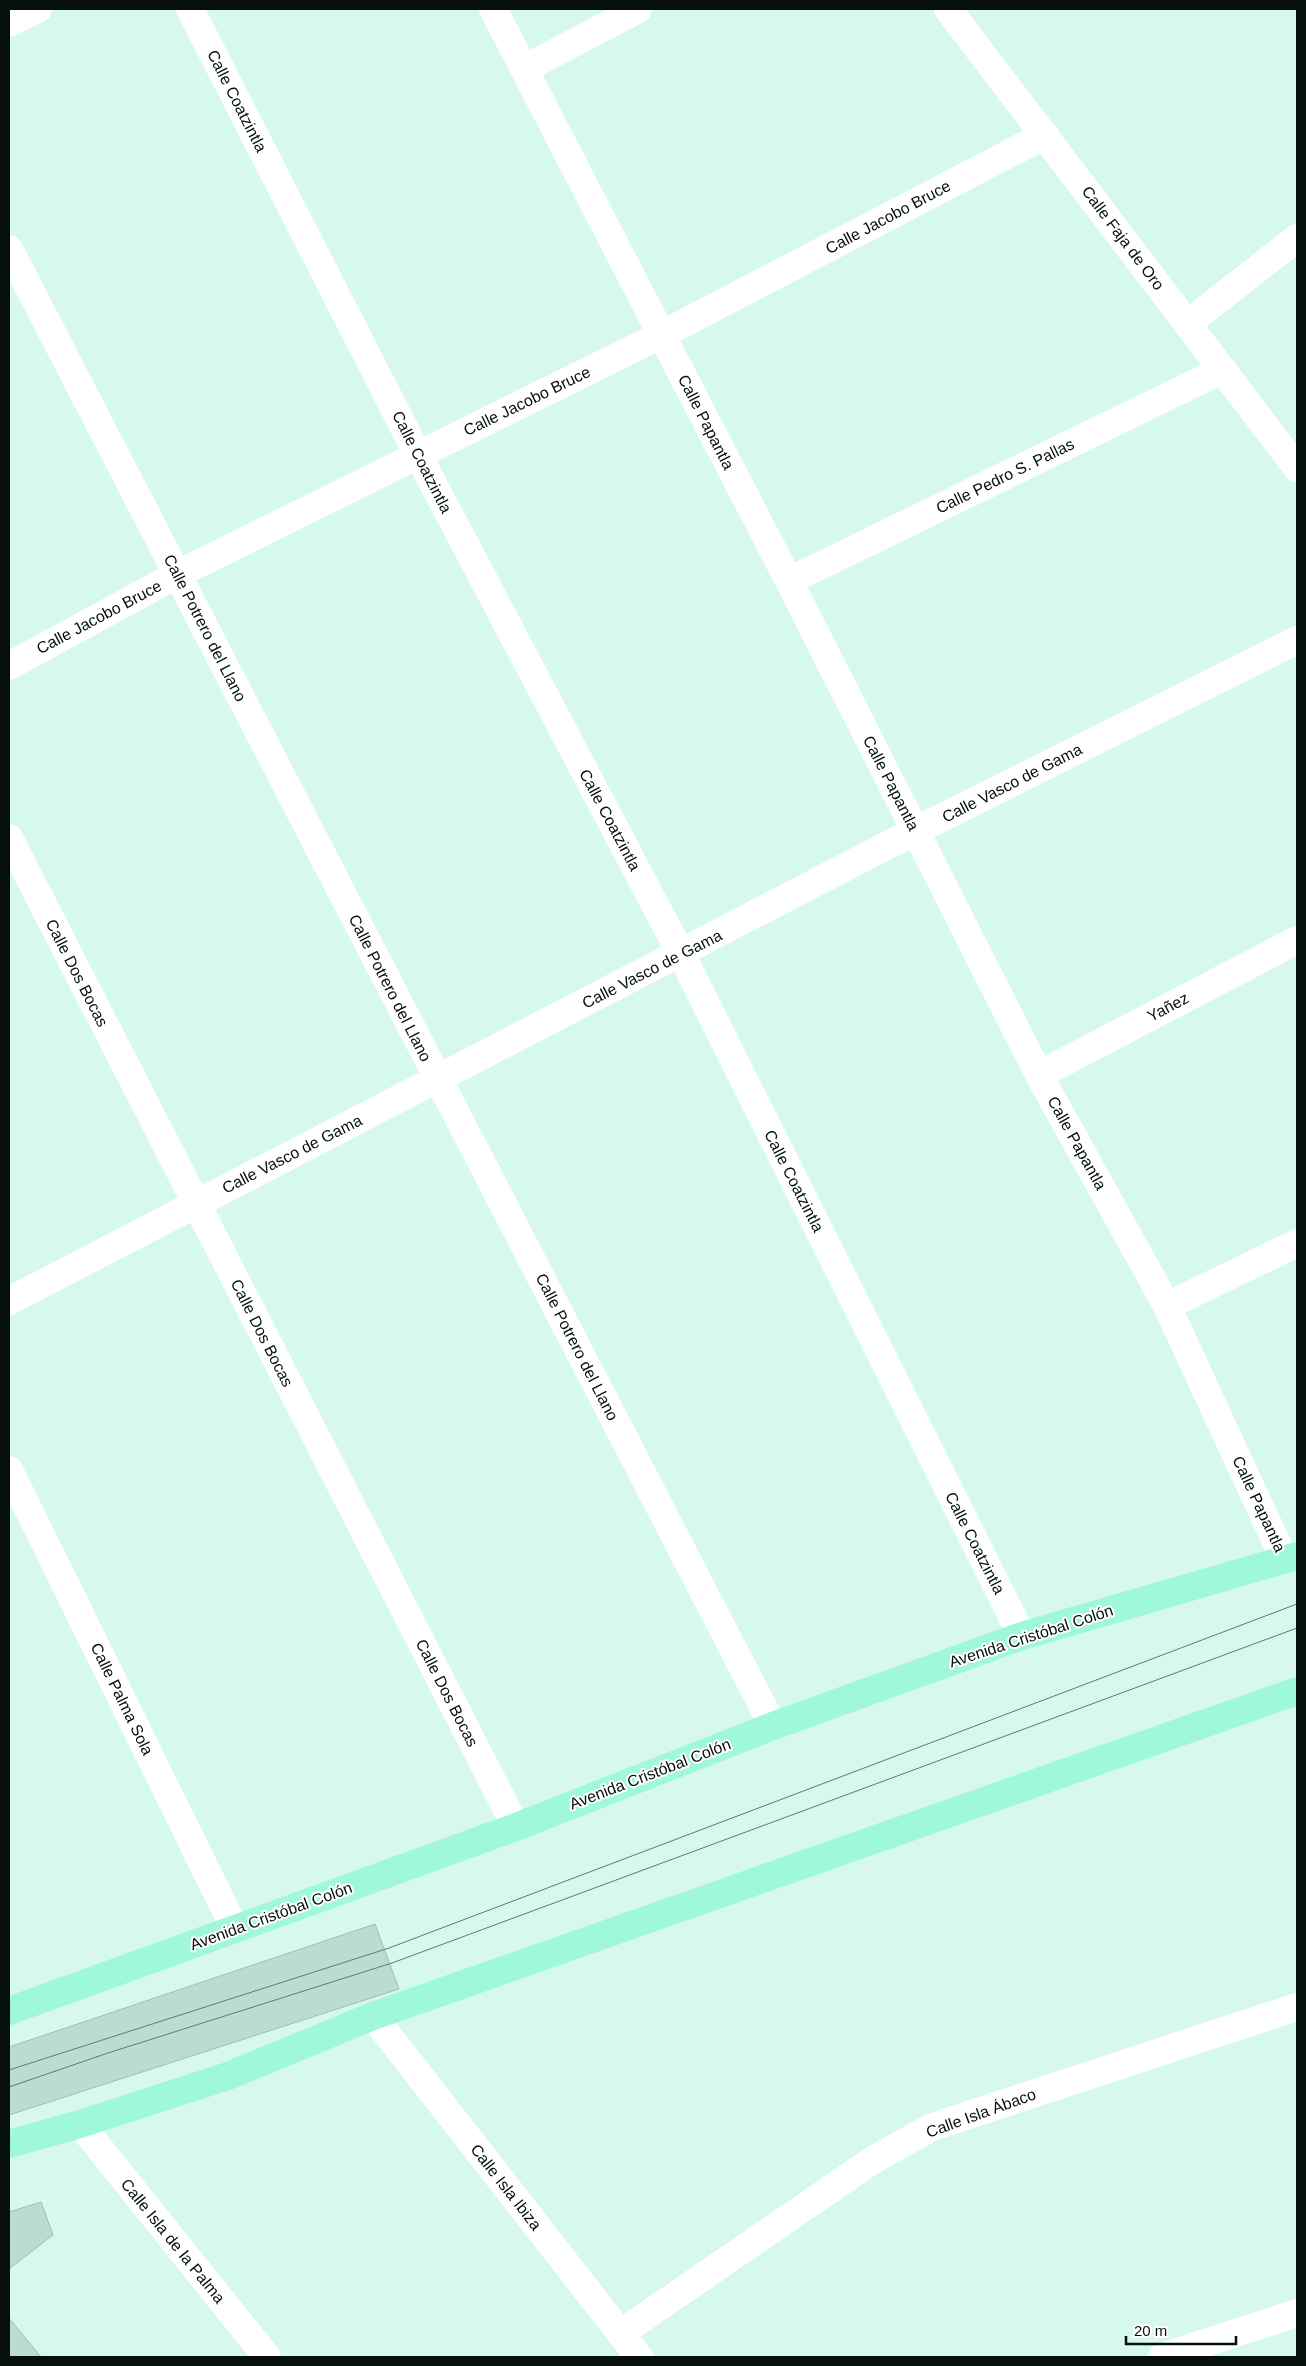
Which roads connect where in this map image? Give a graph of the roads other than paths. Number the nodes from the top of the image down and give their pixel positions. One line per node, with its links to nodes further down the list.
1 (38, 9): 6 (street)
2 (190, 9): 14 (street, Calle Coatzintla)
3 (492, 9): 7 (street, Calle Papantla)
4 (638, 9): 7 (street)
5 (948, 9): 8 (street, Calle Faja de Oro)
6 (9, 23)
7 (524, 70): 12 (street, Calle Papantla)
8 (1045, 135): 11 (street, Calle Faja de Oro); 12 (street, Calle Jacobo Bruce)
9 (1297, 238): 11 (street)
10 (9, 249): 16 (street, Calle Potrero del Llano)
11 (1187, 324): 13 (street, Calle Faja de Oro)
12 (661, 335): 14 (street, Calle Jacobo Bruce); 17 (street, Calle Papantla)
13 (1222, 370): 15 (street, Calle Faja de Oro); 17 (street, Calle Pedro S. Pallas)
14 (418, 455): 16 (street, Calle Jacobo Bruce); 23 (street, Calle Coatzintla)
15 (1297, 468)
16 (178, 574): 19 (street, Calle Jacobo Bruce); 25 (street, Calle Potrero del Llano)
17 (789, 581): 20 (street, Calle Papantla)
18 (1297, 640): 20 (street, Calle Vasco de Gama)
19 (9, 666)
20 (915, 831): 23 (street, Calle Vasco de Gama); 24 (street, Calle Papantla)
21 (9, 838): 26 (street, Calle Dos Bocas)
22 (1297, 940): 24 (street, Yañez)
23 (681, 954): 25 (street, Calle Vasco de Gama); 32 (street, Calle Coatzintla)
24 (1039, 1075): 29 (street, Calle Papantla)
25 (438, 1080): 26 (street, Calle Vasco de Gama); 34 (street, Calle Potrero del Llano)
26 (196, 1204): 28 (street, Calle Vasco de Gama); 35 (street, Calle Dos Bocas)
27 (1297, 1243): 29 (street)
28 (9, 1301)
29 (1167, 1306): 31 (street, Calle Papantla)
30 (9, 1470): 36 (street, Calle Palma Sola)
31 (1291, 1558): 32 (main road, Avenida Cristóbal Colón)
32 (1022, 1636): 34 (main road, Avenida Cristóbal Colón)
33 (1297, 1691): 39 (main road)
34 (773, 1726): 35 (main road, Avenida Cristóbal Colón)
35 (516, 1827): 36 (main road, Avenida Cristóbal Colón)
36 (235, 1929): 38 (main road, Avenida Cristóbal Colón)
37 (1297, 2007): 43 (street, Calle Isla Ábaco)
38 (9, 2011)
39 (373, 2016): 40 (main road); 43 (street, Calle Isla Ibiza)
40 (80, 2124): 41 (main road); 44 (street, Calle Isla de la Palma)
41 (9, 2144)
42 (1297, 2313): 46 (street)
43 (621, 2333): 45 (street, Calle Isla Ibiza)
44 (267, 2357)
45 (639, 2357)
46 (1162, 2357)

